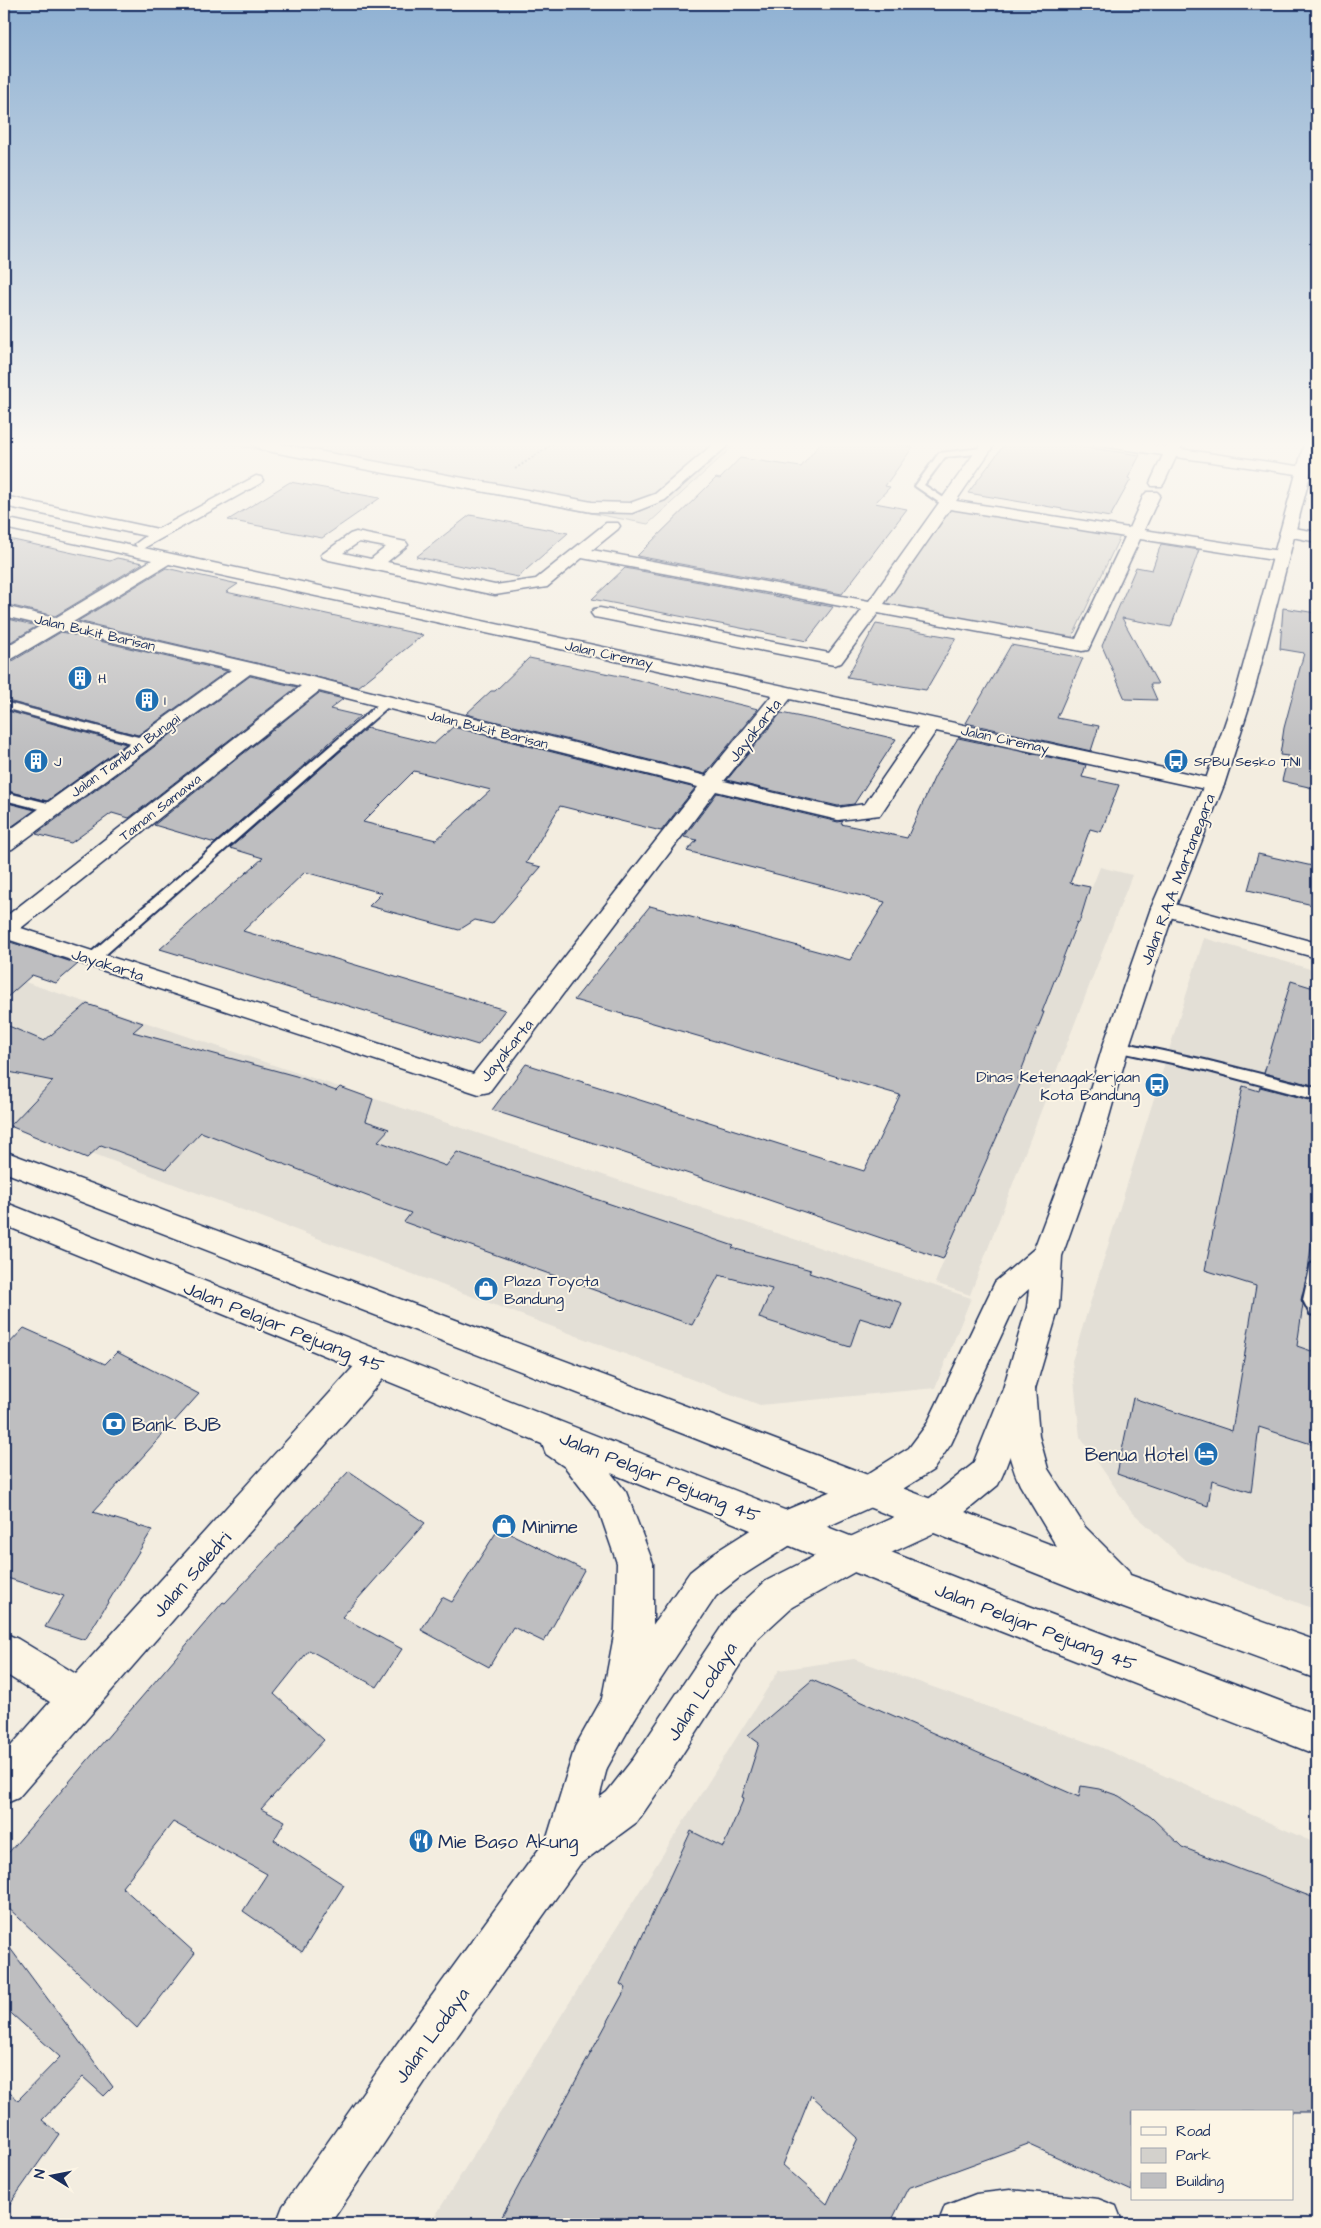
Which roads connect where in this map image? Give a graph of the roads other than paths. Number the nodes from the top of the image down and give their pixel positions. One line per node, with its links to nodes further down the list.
1 (104, 545): 8 (street, Jalan Ciremay)
2 (141, 545): 8 (street)
3 (589, 545): 9 (street)
4 (917, 545): 13 (street)
5 (1129, 545): 13 (street)
6 (1210, 545): 10 (street)
7 (1284, 545): 10 (street, Jalan R.A.A. Martanegara)
8 (131, 551): 11 (street, Jalan Ciremay)
9 (579, 553): 12 (street); 13 (street)
10 (1280, 556): 26 (street, Jalan R.A.A. Martanegara)
11 (167, 558): 16 (street); 20 (street, Jalan Ciremay)
12 (374, 564)
13 (872, 609): 15 (street)
14 (4, 611): 16 (street, Jalan Bukit Barisan)
15 (600, 613)
16 (57, 623): 17 (street); 18 (street, Jalan Bukit Barisan)
17 (4, 656)
18 (246, 668): 19 (street, Jalan Bukit Barisan); 24 (street, Jalan Tambun Bungai)
19 (316, 684): 21 (street, Jalan Bukit Barisan); 31 (street, Taman Samawa)
20 (785, 692): 23 (street, Jalan Ciremay); 25 (street, Jayakarta)
21 (386, 703): 25 (street, Jalan Bukit Barisan); 33 (lane)
22 (4, 705): 24 (lane)
23 (931, 723): 25 (street, Jalan Bukit Barisan); 26 (street, Jalan Ciremay)
24 (142, 742): 28 (street, Jalan Tambun Bungai)
25 (711, 784): 33 (street, Jayakarta)
26 (1214, 785): 30 (street, Jalan R.A.A. Martanegara)
27 (4, 796): 28 (lane)
28 (52, 808): 29 (street, Jalan Tambun Bungai)
29 (4, 844)
30 (1163, 908): 32 (street); 34 (street, Jalan R.A.A. Martanegara)
31 (4, 930): 33 (street, Jayakarta)
32 (1317, 951)
33 (92, 959)
34 (1116, 1046): 35 (lane); 38 (street, Jalan R.A.A. Martanegara)
35 (1317, 1094)
36 (4, 1161): 44 (street)
37 (4, 1213): 41 (street, Jalan Pelajar Pejuang 45)
38 (1047, 1256): 42 (street, Jalan R.A.A. Martanegara); 44 (street, Jalan R.A.A. Martanegara)
39 (1317, 1268): 40 (lane)
40 (1317, 1309)
41 (377, 1363): 43 (street, Jalan Pelajar Pejuang 45); 51 (street, Jalan Saledri)
42 (1019, 1389): 45 (street, Jalan R.A.A. Martanegara); 48 (street)
43 (528, 1423): 46 (street, Jalan Pelajar Pejuang 45); 52 (street)
44 (870, 1491): 45 (street); 46 (street, Jalan R.A.A. Martanegara)
45 (934, 1516): 47 (street, Jalan R.A.A. Martanegara); 48 (street)
46 (787, 1527): 47 (street, Jalan Pelajar Pejuang 45); 52 (street, Jalan Lodaya)
47 (854, 1553): 53 (street, Jalan Pelajar Pejuang 45); 55 (street, Jalan Lodaya)
48 (1121, 1589): 50 (street)
49 (4, 1652): 51 (street)
50 (1317, 1660)
51 (80, 1698): 54 (street, Jalan Saledri)
52 (621, 1704): 55 (street, Jalan Lodaya)
53 (1317, 1735)
54 (4, 1784)
55 (566, 1849): 56 (street, Jalan Lodaya)
56 (301, 2224)
57 (962, 2224): 58 (street)
58 (1098, 2224)

